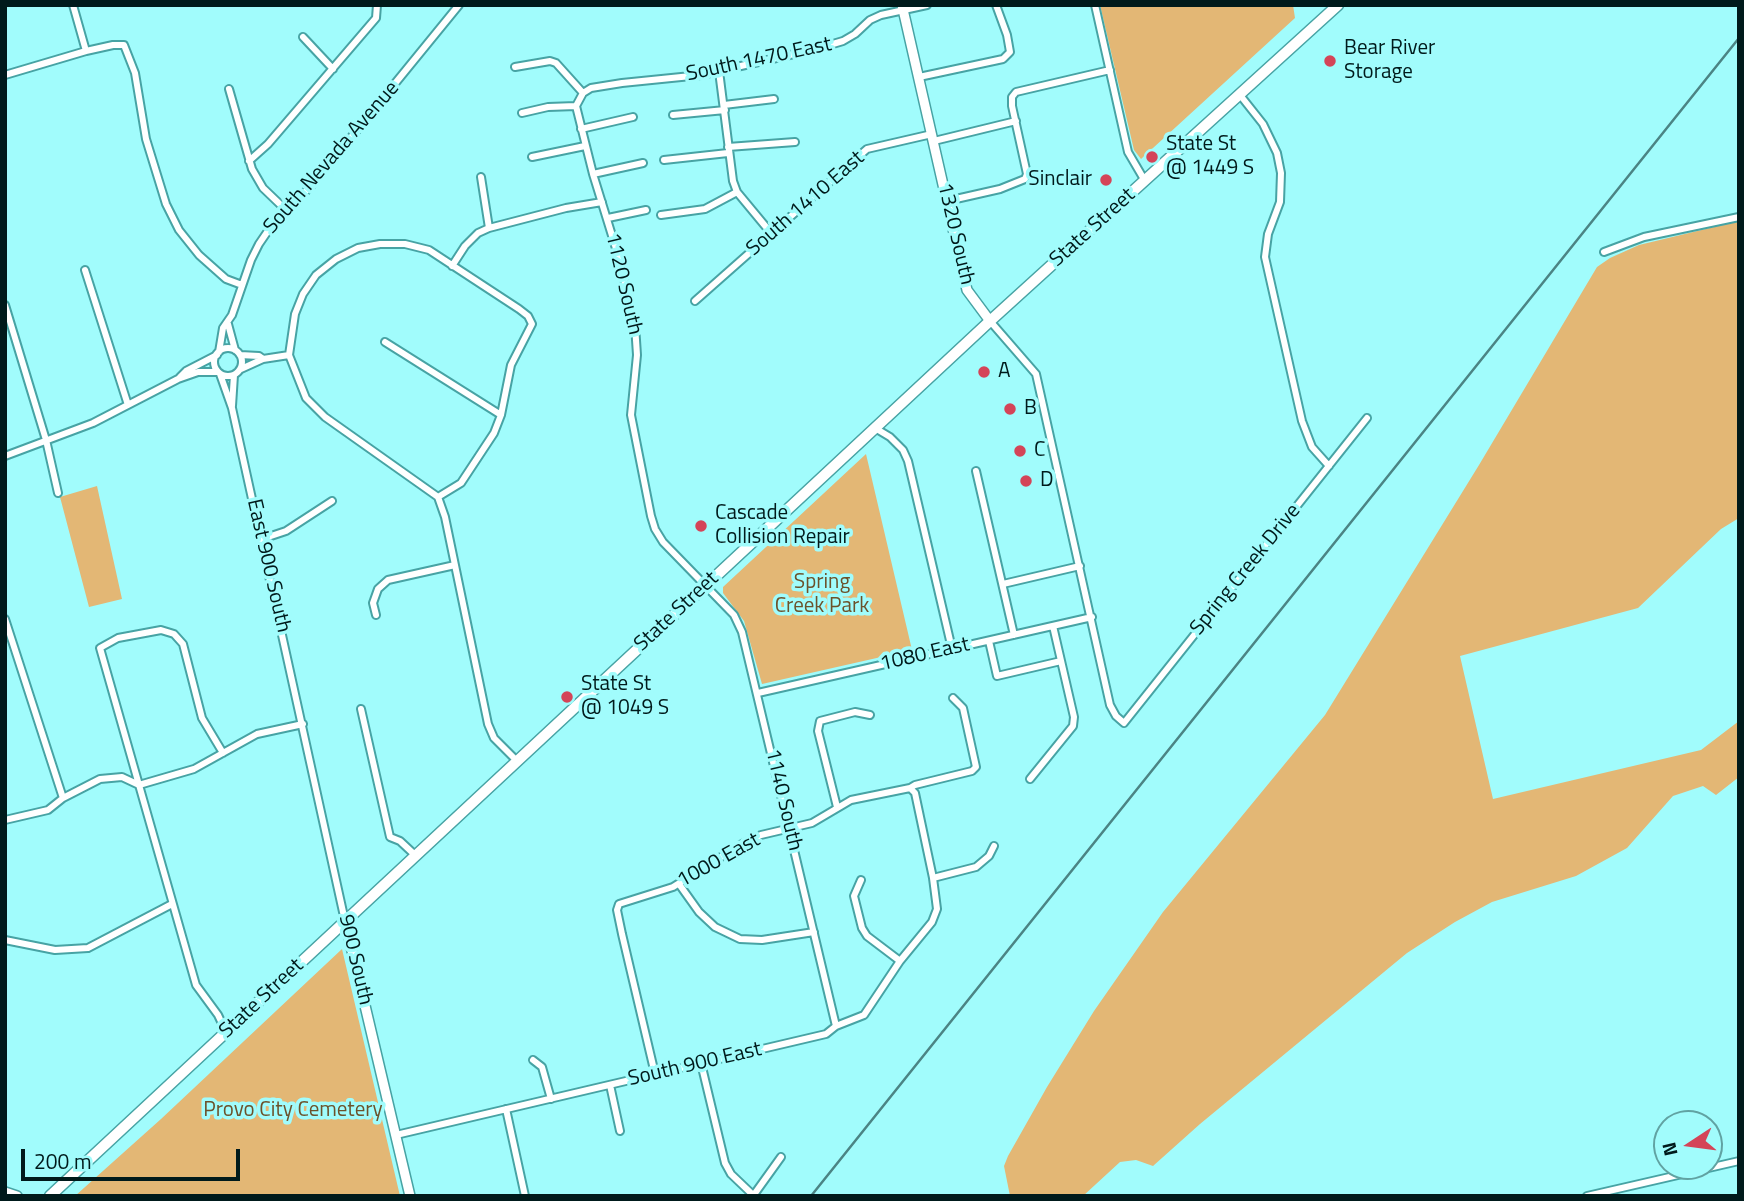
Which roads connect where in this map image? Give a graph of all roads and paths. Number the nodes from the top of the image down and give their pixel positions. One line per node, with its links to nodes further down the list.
1 (73, 5): 10 (street)
2 (377, 5): 12 (street)
3 (459, 5): 43 (street, South Nevada Avenue)
4 (927, 5): 8 (street, South 1470 East)
5 (996, 5): 16 (street)
6 (1095, 5): 13 (street)
7 (1338, 5): 19 (main road, State Street)
8 (903, 8): 14 (street, South 1470 East); 16 (street, 1320 South)
9 (303, 37): 12 (street)
10 (86, 51): 15 (street); 52 (street)
11 (515, 67): 18 (street)
12 (333, 69): 34 (street)
13 (1110, 70): 26 (street); 38 (street)
14 (719, 71): 18 (street, South 1470 East); 22 (street)
15 (5, 75)
16 (919, 77): 28 (street, 1320 South)
17 (229, 89): 34 (street)
18 (583, 93): 21 (street)
19 (1240, 95): 38 (main road, State Street); 73 (street)
20 (774, 99): 22 (street)
21 (576, 106): 23 (street); 27 (street, 1120 South)
22 (724, 107): 24 (street); 31 (street)
23 (522, 113)
24 (673, 115)
25 (633, 117): 27 (street)
26 (1016, 121): 28 (street, South 1410 East); 40 (street)
27 (581, 129): 30 (street, 1120 South)
28 (933, 137): 40 (street, 1320 South); 48 (street, South 1410 East)
29 (794, 142): 31 (street)
30 (585, 146): 32 (street); 36 (street, 1120 South)
31 (728, 150): 33 (street); 39 (street)
32 (532, 158)
33 (664, 160)
34 (249, 161): 43 (street)
35 (643, 163): 36 (street)
36 (593, 174): 41 (street, 1120 South)
37 (481, 177): 47 (street)
38 (1145, 181): 55 (main road, State Street)
39 (737, 192): 44 (street); 48 (street)
40 (947, 201): 55 (street, 1320 South)
41 (602, 202): 46 (street, 1120 South); 47 (street)
42 (646, 209): 46 (street)
43 (287, 211): 52 (street, South Nevada Avenue)
44 (660, 215)
45 (1739, 217): 49 (street)
46 (608, 218): 82 (street, 1120 South)
47 (489, 228): 50 (street)
48 (771, 233): 53 (street, South 1410 East)
49 (1604, 252)
50 (452, 266): 60 (street); 68 (street)
51 (85, 270): 66 (street)
52 (242, 285): 56 (street, South Nevada Avenue)
53 (695, 301)
54 (5, 305): 71 (street)
55 (990, 321): 70 (main road, State Street); 80 (street, 1320 South)
56 (228, 324): 58 (street, South Nevada Avenue); 59 (street)
57 (386, 342): 68 (street)
58 (218, 353): 59 (street); 63 (street); 65 (street)
59 (237, 353): 61 (street); 62 (street)
60 (289, 355): 61 (street); 76 (street)
61 (263, 359): 62 (street)
62 (240, 369): 64 (street)
63 (219, 373): 64 (street); 65 (street); 67 (street, East 900 South)
64 (234, 375): 67 (street, East 900 South)
65 (178, 379): 66 (street)
66 (128, 405): 71 (street)
67 (232, 408): 78 (street, East 900 South)
68 (501, 415): 76 (street)
69 (1367, 418): 73 (street, Spring Creek Drive)
70 (875, 428): 82 (main road, State Street); 89 (street)
71 (46, 440): 72 (street); 75 (street)
72 (5, 456)
73 (1329, 466): 95 (street, Spring Creek Drive)
74 (976, 471): 81 (street)
75 (58, 493)
76 (438, 497): 79 (street)
77 (332, 502): 78 (street)
78 (261, 539): 96 (street, East 900 South)
79 (455, 565): 83 (street); 98 (street)
80 (1080, 566): 81 (street); 84 (street, 1320 South)
81 (1003, 584): 87 (street)
82 (705, 586): 91 (street, 1140 South); 98 (main road, State Street)
83 (376, 615)
84 (1091, 617): 86 (street, 1080 East); 95 (street, 1320 South)
85 (5, 619): 102 (street)
86 (1053, 626): 87 (street, 1080 East); 90 (street)
87 (1014, 635): 88 (street, 1080 East)
88 (989, 641): 89 (street, 1080 East); 90 (street)
89 (952, 649): 91 (street, 1080 East)
90 (1061, 661): 99 (street)
91 (758, 693): 105 (street, 1140 South)
92 (953, 698): 101 (street, 1000 East)
93 (361, 709): 107 (street)
94 (870, 715): 103 (street)
95 (1124, 723)
96 (303, 724): 97 (street); 112 (street, 900 South)
97 (223, 753): 100 (street); 100 (street)
98 (516, 760): 107 (main road, State Street)
99 (1030, 779)
100 (139, 785): 102 (street); 111 (street)
101 (909, 788): 103 (street, 1000 East); 108 (street)
102 (63, 798): 104 (street)
103 (837, 807): 105 (street, 1000 East)
104 (5, 820)
105 (789, 828): 110 (street, 1000 East); 113 (street, 1140 South)
106 (994, 846): 108 (street)
107 (415, 855): 112 (main road, State Street)
108 (933, 878): 115 (street, South 900 East)
109 (861, 880): 115 (street)
110 (679, 884): 113 (street); 120 (street, 1000 East)
111 (172, 904): 114 (street); 117 (street)
112 (345, 921): 117 (main road, State Street); 125 (street, 900 South)
113 (814, 932): 116 (street, 1140 South)
114 (6, 939)
115 (900, 961): 116 (street, South 900 East)
116 (836, 1026): 119 (street, South 900 East)
117 (226, 1032): 130 (main road, State Street)
118 (533, 1060): 122 (street)
119 (701, 1063): 120 (street, South 900 East); 133 (street)
120 (655, 1074): 121 (street, South 900 East)
121 (610, 1085): 122 (street, South 900 East); 124 (street)
122 (551, 1099): 123 (street, South 900 East)
123 (506, 1109): 125 (street, South 900 East); 132 (street)
124 (620, 1130)
125 (396, 1135): 131 (street, 900 South)
126 (781, 1157): 133 (street)
127 (1739, 1161): 134 (street)
128 (5, 1192): 129 (street)
129 (18, 1196)
130 (50, 1196)
131 (410, 1196)
132 (525, 1196)
133 (753, 1196)
134 (1587, 1196)

